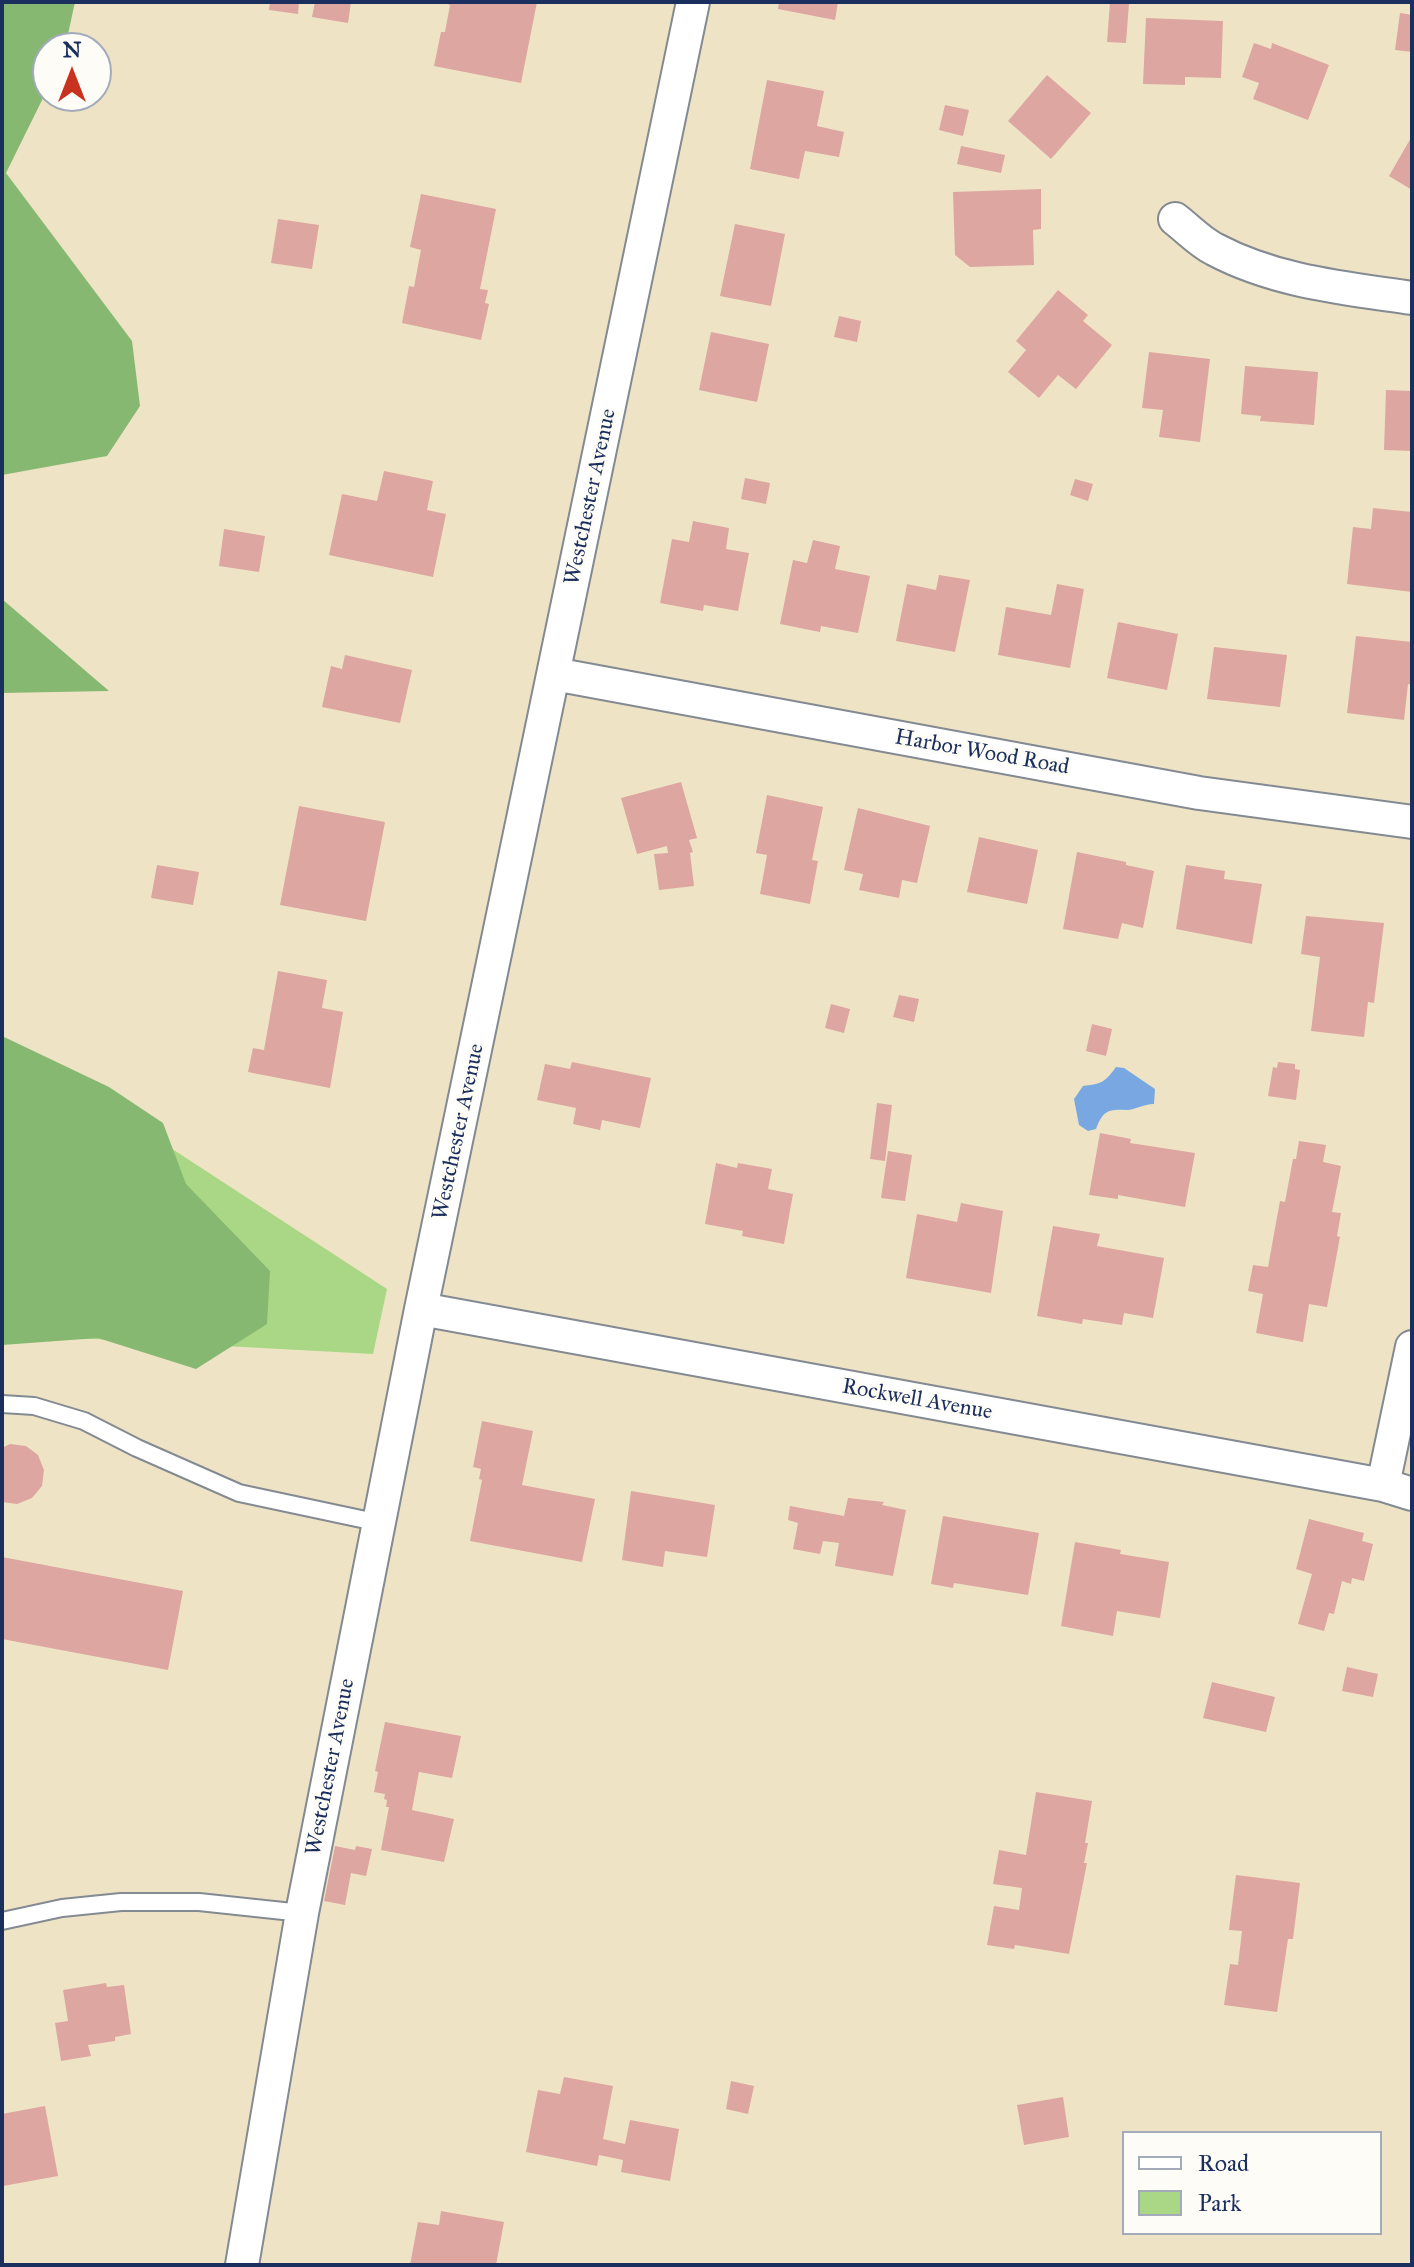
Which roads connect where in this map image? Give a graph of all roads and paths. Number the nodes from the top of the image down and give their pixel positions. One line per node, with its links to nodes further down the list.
1 (693, 2): 4 (street, Westchester Avenue)
2 (1175, 219): 3 (street)
3 (1412, 298)
4 (554, 674): 5 (street, Harbor Wood Road); 6 (street, Westchester Avenue)
5 (1412, 822)
6 (421, 1309): 9 (street, Rockwell Avenue); 10 (street, Westchester Avenue)
7 (1412, 1347): 9 (street)
8 (2, 1404): 10 (lane)
9 (1397, 1489)
10 (380, 1523): 11 (street, Westchester Avenue)
11 (302, 1913): 12 (lane); 13 (street, Westchester Avenue)
12 (2, 1921)
13 (242, 2265)

